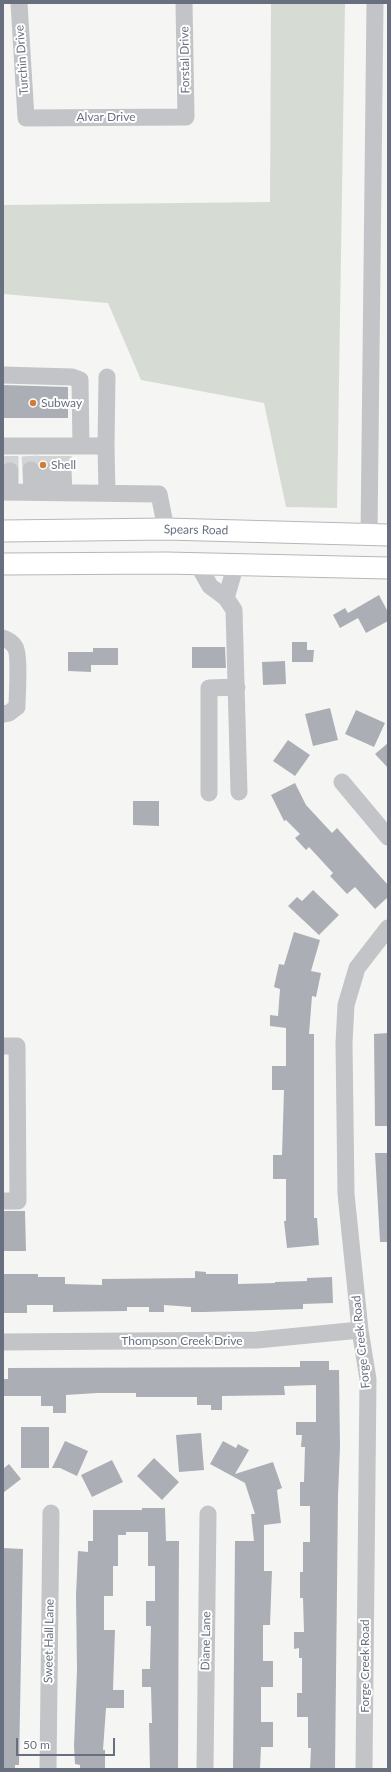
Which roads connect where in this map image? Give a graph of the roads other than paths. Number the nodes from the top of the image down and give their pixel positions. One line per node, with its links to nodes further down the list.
1 (19, 3): 5 (street, Turchin Drive)
2 (184, 3): 4 (street, Forstal Drive)
3 (375, 3): 18 (street)
4 (186, 117): 5 (street, Alvar Drive)
5 (26, 118)
6 (3, 375): 8 (street)
7 (107, 376): 9 (street)
8 (81, 446): 9 (street); 12 (street)
9 (106, 446): 15 (street)
10 (8, 454): 11 (street); 13 (street)
11 (38, 457): 12 (street); 14 (street)
12 (64, 458): 14 (street)
13 (6, 492): 14 (street)
14 (47, 492): 15 (street)
15 (107, 493): 16 (street)
16 (166, 529): 17 (main road, Spears Road); 18 (main road, Spears Road); 19 (main road)
17 (3, 531)
18 (379, 535)
19 (166, 563): 20 (main road); 21 (main road)
20 (197, 563): 22 (main road); 24 (street)
21 (3, 564)
22 (236, 564): 23 (main road); 24 (street)
23 (388, 568)
24 (226, 598): 26 (street)
25 (3, 638): 27 (street)
26 (237, 687): 29 (street); 30 (street)
27 (6, 714)
28 (342, 782): 31 (street)
29 (239, 792)
30 (209, 793)
31 (388, 837)
32 (388, 928): 35 (street, Forge Creek Road)
33 (3, 1046): 34 (street)
34 (3, 1201)
35 (360, 1330): 36 (street, Thompson Creek Drive); 41 (street, Forge Creek Road)
36 (3, 1342)
37 (50, 1513): 39 (street, Sweet Hall Lane)
38 (208, 1514): 40 (street, Diane Lane)
39 (48, 1769)
40 (205, 1769)
41 (364, 1769)

